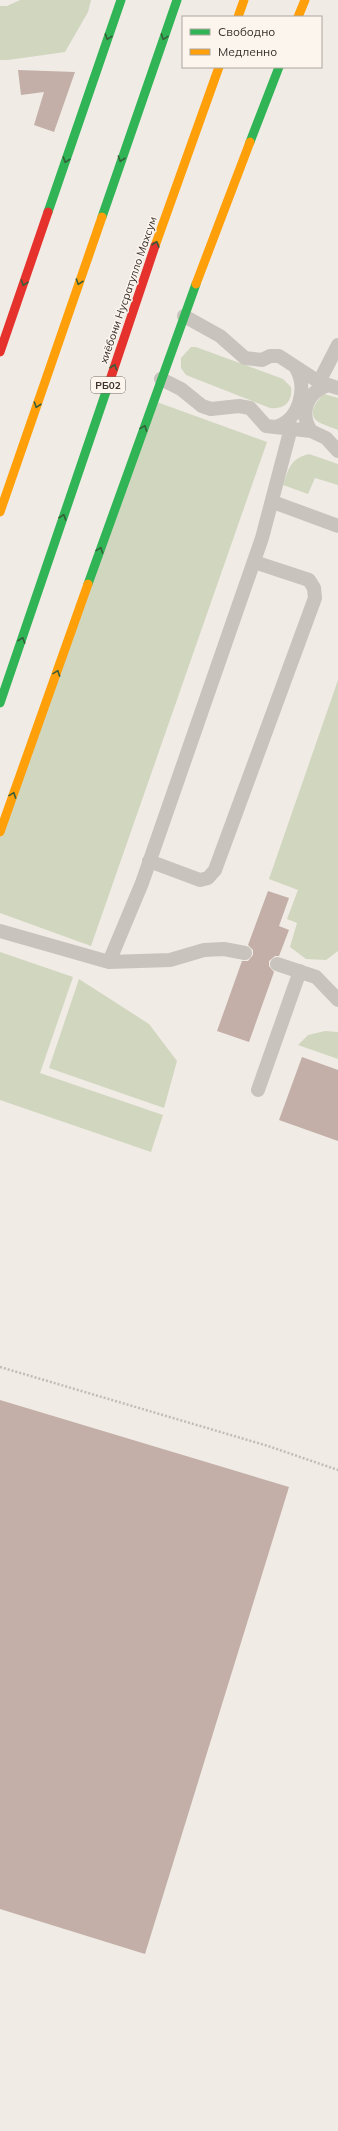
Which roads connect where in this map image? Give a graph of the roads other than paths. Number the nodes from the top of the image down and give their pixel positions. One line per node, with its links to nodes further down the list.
1 (121, 0): 11 (main road, one-way to 11)
2 (177, 0): 20 (main road, one-way to 20)
3 (244, 0): 5 (main road)
4 (305, 0): 6 (main road)
5 (238, 16)
6 (298, 16)
7 (219, 68): 23 (main road, хиёбони Нусратулло Махсум / РБ02, one-way to 7)
8 (279, 68): 9 (main road)
9 (184, 316): 12 (lane); 13 (main road)
10 (338, 345): 14 (lane)
11 (0, 351)
12 (294, 365): 14 (lane); 15 (lane)
13 (161, 379): 15 (lane); 24 (main road, one-way to 13)
14 (328, 385): 17 (lane)
15 (272, 428): 16 (lane)
16 (291, 428): 17 (lane); 19 (lane)
17 (311, 431): 18 (lane)
18 (338, 451)
19 (272, 502): 21 (lane); 22 (lane)
20 (0, 512)
21 (338, 526)
22 (254, 562): 25 (lane); 25 (lane)
23 (0, 703)
24 (0, 832)
25 (149, 861): 28 (lane)
26 (0, 931): 28 (lane)
27 (245, 953): 28 (lane)
28 (109, 962)
29 (277, 964): 30 (lane)
30 (300, 971): 31 (lane); 32 (lane)
31 (337, 995)
32 (258, 1090)

